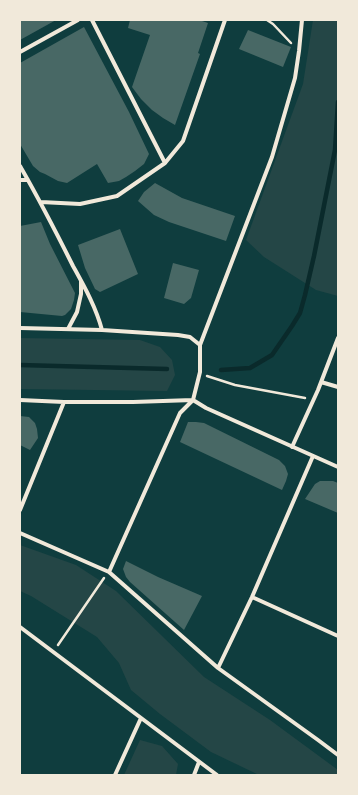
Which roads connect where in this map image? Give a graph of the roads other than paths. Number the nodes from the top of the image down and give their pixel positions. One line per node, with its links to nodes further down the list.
1 (78, 20): 5 (street)
2 (92, 20): 6 (street)
3 (225, 20): 6 (street)
4 (302, 20): 16 (street)
5 (20, 52)
6 (165, 163): 10 (street)
7 (20, 166): 9 (street)
8 (20, 180): 9 (street)
9 (28, 180): 10 (street)
10 (41, 202): 11 (street)
11 (81, 281): 13 (street); 14 (street)
12 (20, 328): 13 (street)
13 (68, 329): 14 (street)
14 (102, 330): 16 (street)
15 (338, 338): 17 (street)
16 (200, 346): 20 (street)
17 (321, 382): 18 (street); 22 (street)
18 (338, 387)
19 (20, 400): 21 (street)
20 (193, 400): 21 (street); 22 (street); 27 (street)
21 (64, 402): 25 (street)
22 (292, 447): 23 (street)
23 (313, 456): 24 (street); 28 (street)
24 (338, 467)
25 (20, 510)
26 (20, 533): 27 (street)
27 (109, 572): 32 (street)
28 (252, 598): 31 (street); 32 (street)
29 (21, 628): 30 (street); 33 (street)
30 (20, 633)
31 (338, 636)
32 (218, 668): 34 (street)
33 (141, 718): 35 (street); 36 (street)
34 (338, 756)
35 (199, 762): 37 (street); 38 (street)
36 (115, 775)
37 (194, 775)
38 (217, 775)

